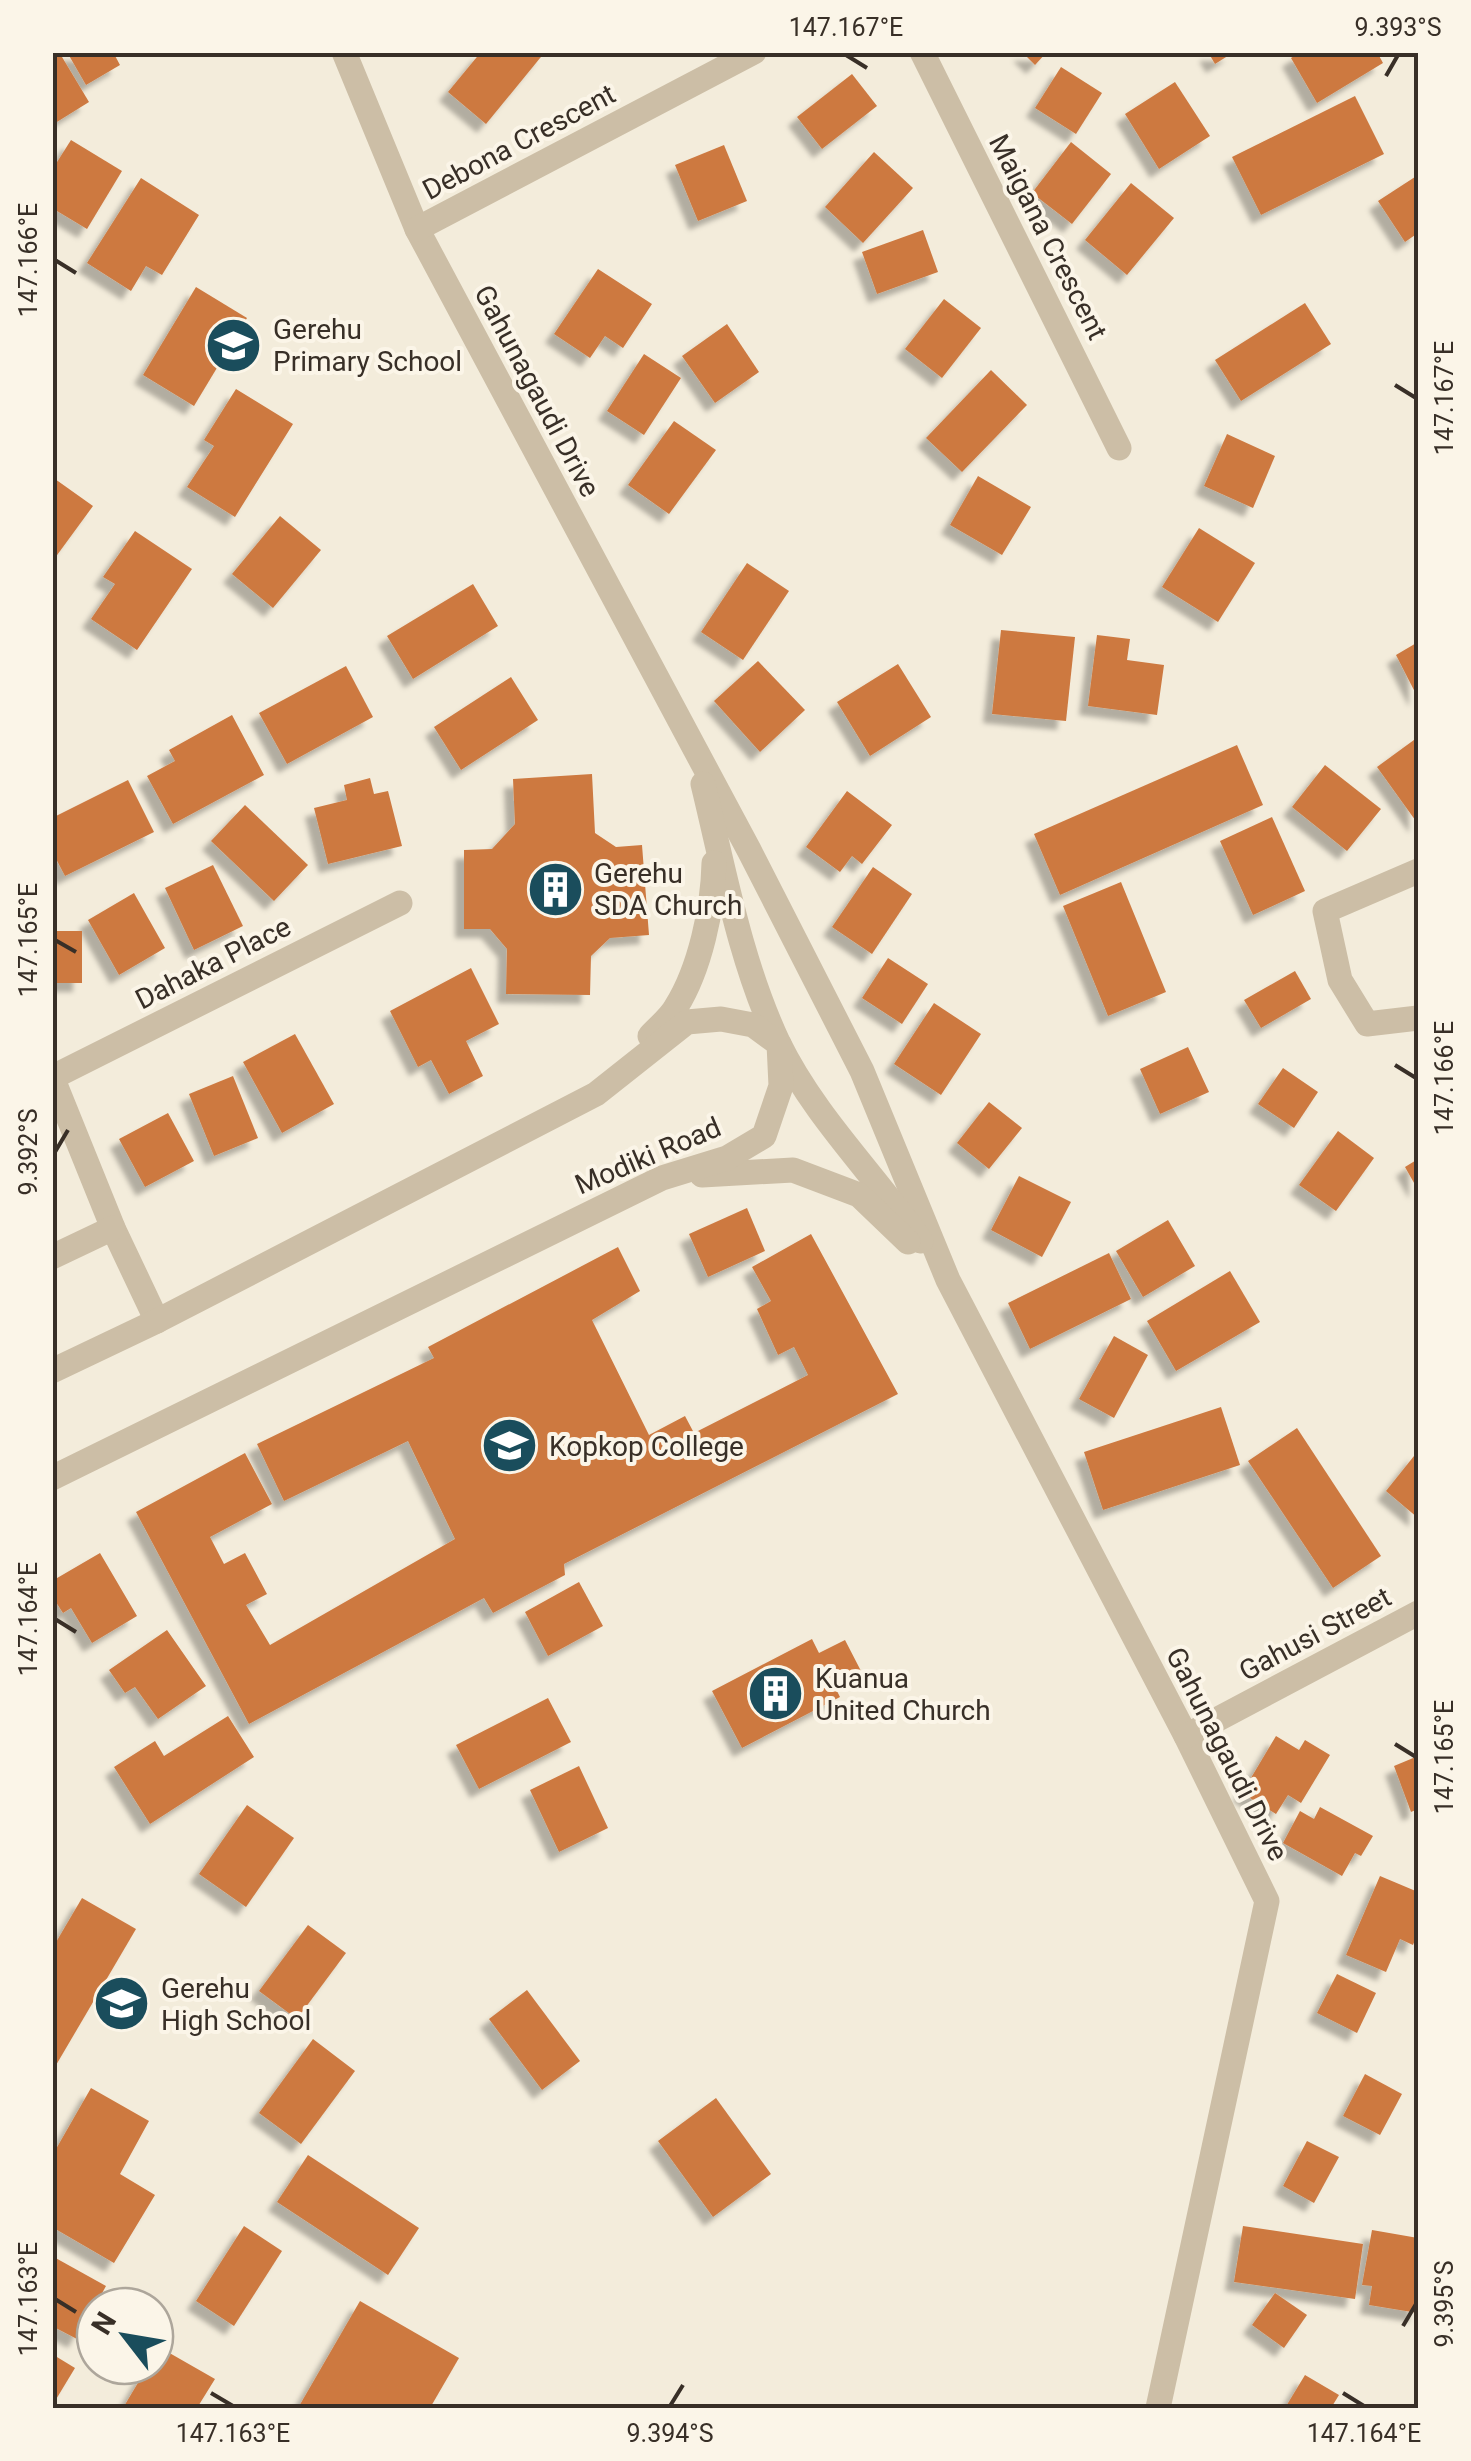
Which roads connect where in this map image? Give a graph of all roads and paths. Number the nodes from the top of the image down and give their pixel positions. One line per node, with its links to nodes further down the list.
1 (344, 52): 4 (street, Gahunagaudi Drive)
2 (754, 52): 4 (street, Debona Crescent)
3 (922, 52): 5 (street, Maigana Crescent)
4 (417, 229): 6 (street, Gahunagaudi Drive)
5 (1119, 448)
6 (694, 750): 10 (street, Gahunagaudi Drive); 12 (street); 16 (street, Gahunagaudi Drive)
7 (1418, 871): 9 (street)
8 (400, 904): 11 (street, Dahaka Place)
9 (1418, 1018)
10 (779, 1044): 12 (street); 13 (street, Modiki Road); 16 (street, Gahunagaudi Drive)
11 (53, 1077): 14 (street)
12 (596, 1094): 17 (street)
13 (662, 1178): 16 (street); 19 (street, Modiki Road)
14 (113, 1228): 15 (street); 17 (street)
15 (52, 1257)
16 (948, 1280): 21 (street, Gahunagaudi Drive)
17 (158, 1321): 18 (street)
18 (52, 1372)
19 (52, 1478)
20 (1418, 1614): 21 (street, Gahusi Street)
21 (1186, 1736): 22 (street, Gahunagaudi Drive)
22 (1158, 2408)

